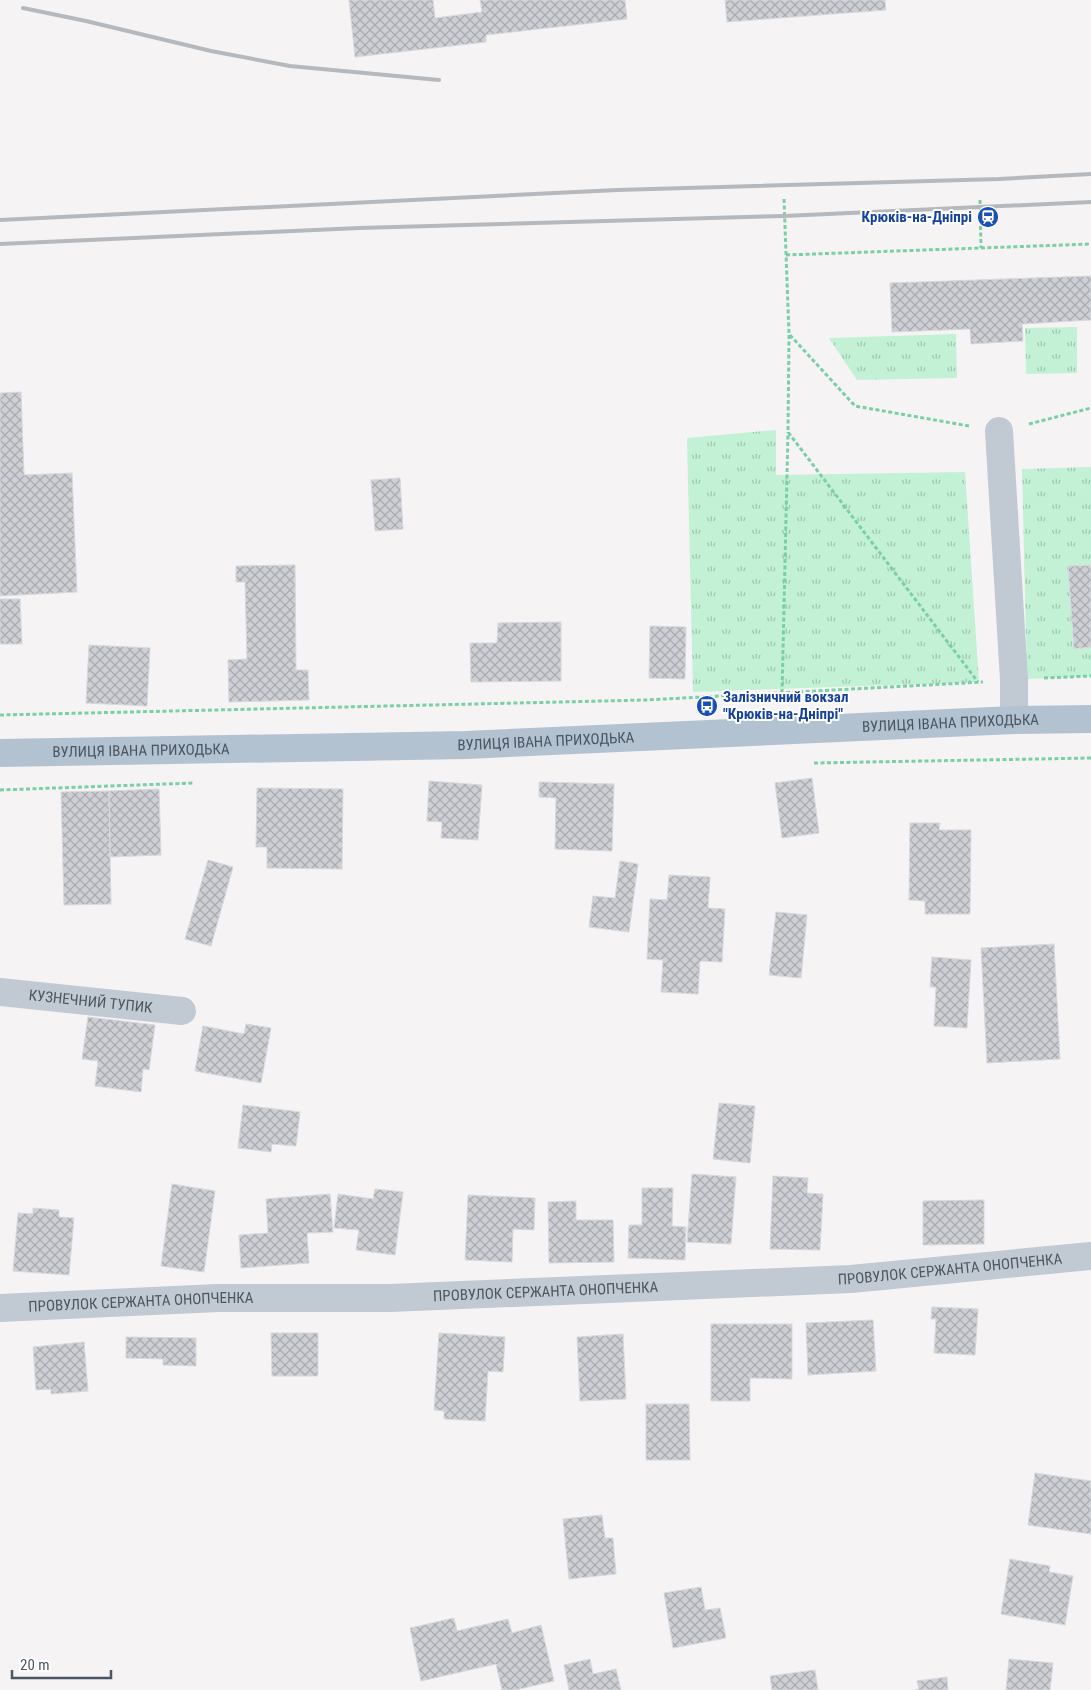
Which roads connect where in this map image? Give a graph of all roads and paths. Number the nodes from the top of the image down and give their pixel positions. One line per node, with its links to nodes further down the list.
1 (784, 199): 5 (path)
2 (980, 200): 4 (path)
3 (1091, 244): 4 (path)
4 (981, 248): 5 (path)
5 (786, 255): 6 (path)
6 (789, 334): 8 (path); 9 (path)
7 (1091, 408): 9 (path)
8 (788, 432): 12 (path); 13 (path)
9 (999, 432): 11 (street)
10 (1091, 676): 11 (path)
11 (1014, 680): 12 (path); 15 (street)
12 (979, 682): 13 (path)
13 (782, 693): 14 (path)
14 (0, 715)
15 (1014, 720): 16 (main road, ВУЛИЦЯ ІВАНА ПРИХОДЬКА); 17 (main road, ВУЛИЦЯ ІВАНА ПРИХОДЬКА)
16 (1091, 720)
17 (0, 753)
18 (0, 992): 19 (street, КУЗНЕЧНИЙ ТУПИК)
19 (182, 1011)
20 (1091, 1256): 21 (street, ПРОВУЛОК СЕРЖАНТА ОНОПЧЕНКА)
21 (0, 1308)

